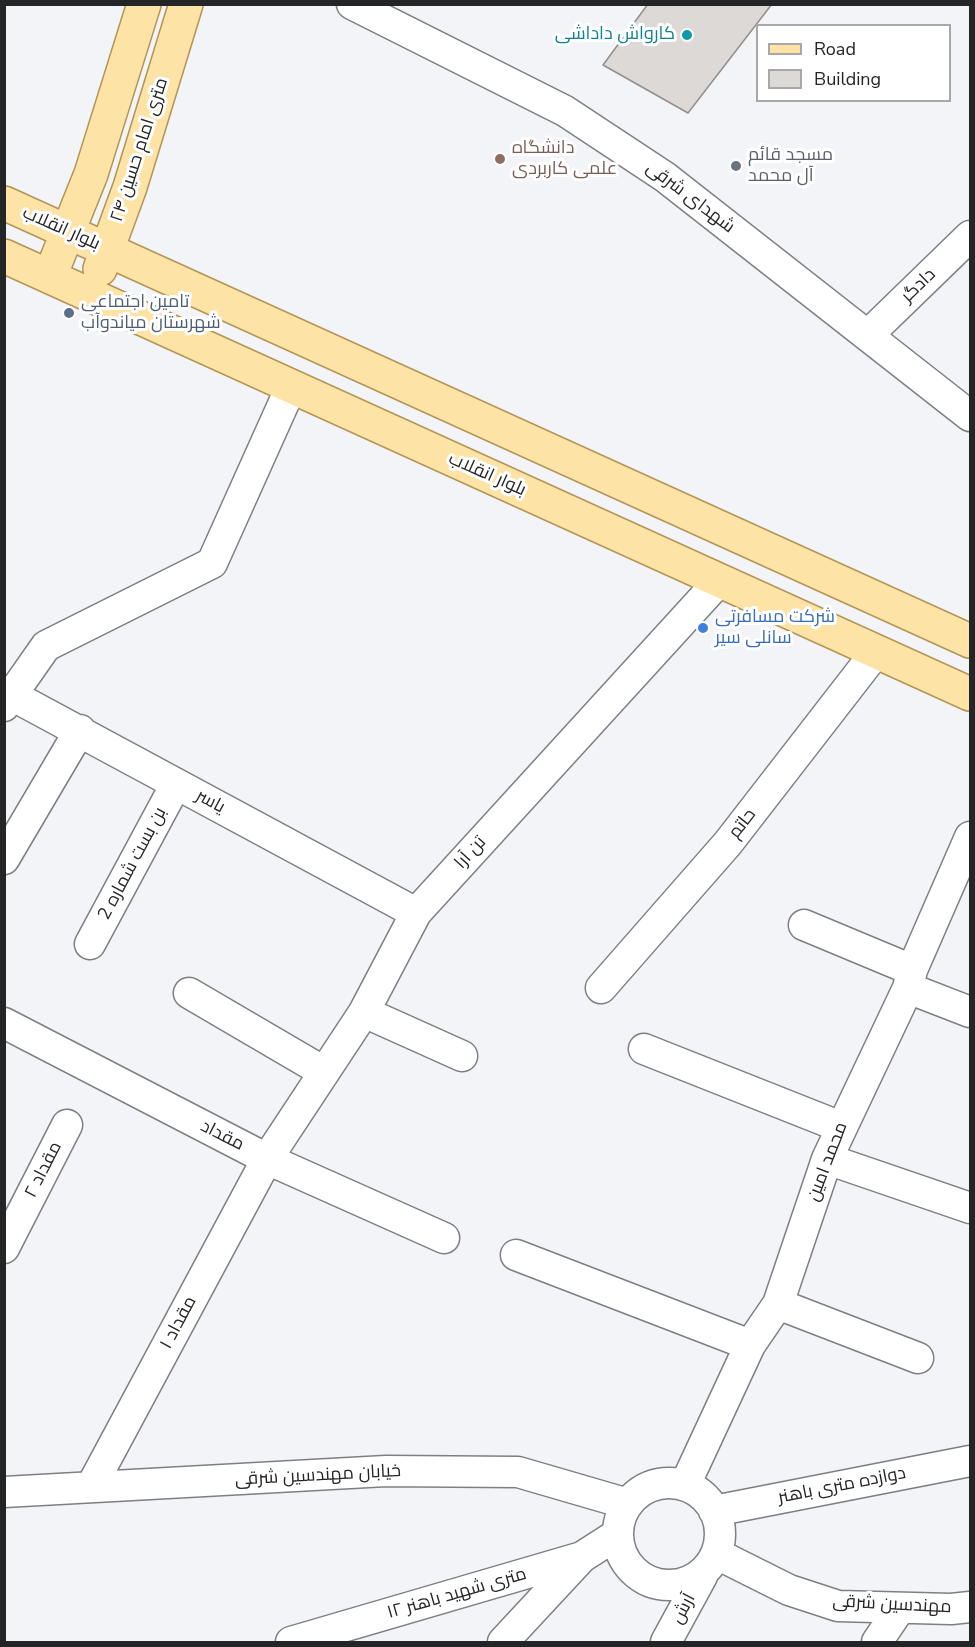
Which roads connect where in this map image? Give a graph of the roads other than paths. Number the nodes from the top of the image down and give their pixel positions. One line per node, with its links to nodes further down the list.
1 (144, 4): 5 (main road)
2 (186, 4): 7 (main road, ۲۴ متری امام حسین)
3 (352, 4): 11 (street, شهدای شرقی)
4 (4, 203): 5 (main road, بلوار انقلاب)
5 (68, 231): 7 (main road, بلوار انقلاب); 9 (main road)
6 (970, 236): 11 (street, دادگر)
7 (107, 249): 10 (main road, ۲۴ متری امام حسین); 15 (main road, بلوار انقلاب)
8 (4, 256): 9 (main road, بلوار انقلاب)
9 (50, 276): 10 (main road, بلوار انقلاب)
10 (91, 293): 12 (main road, بلوار انقلاب)
11 (868, 335): 13 (street, شهدای شرقی)
12 (291, 387): 14 (main road, بلوار انقلاب); 18 (street)
13 (970, 416)
14 (720, 580): 16 (main road, بلوار انقلاب); 24 (street, تن آرا)
15 (970, 641)
16 (876, 652): 17 (main road, بلوار انقلاب); 28 (street, حاتم)
17 (970, 694)
18 (7, 697): 19 (street, یاسر)
19 (80, 730): 20 (street, یاسر); 22 (street)
20 (176, 784): 24 (street, یاسر); 26 (street, بن بست شماره 2)
21 (970, 837): 23 (street, محمد امین)
22 (4, 859)
23 (964, 867): 27 (street, محمد امین)
24 (416, 913): 30 (street, تن آرا)
25 (804, 925): 27 (street)
26 (90, 944)
27 (910, 979): 31 (street); 37 (street, محمد امین)
28 (601, 988)
29 (189, 993): 35 (street)
30 (364, 1012): 34 (street); 35 (street, تن آرا)
31 (970, 1012)
32 (4, 1023): 38 (street, مقداد)
33 (644, 1049): 37 (street)
34 (462, 1056)
35 (324, 1072): 38 (street, تن آرا)
36 (67, 1125): 42 (street, مقداد ۲)
37 (841, 1127): 39 (street, محمد امین)
38 (267, 1159): 41 (street, مقداد); 49 (street, مقداد ۱)
39 (827, 1159): 40 (street); 44 (street, محمد امین)
40 (970, 1208)
41 (444, 1238)
42 (4, 1248)
43 (516, 1255): 45 (street)
44 (778, 1304): 45 (street, محمد امین); 46 (street)
45 (750, 1345): 48 (street, محمد امین)
46 (918, 1358)
47 (970, 1461): 52 (street, دوازده متری باهنر)
48 (685, 1485): 51 (street); 52 (street)
49 (91, 1487): 50 (street, خیابان مهندسین شرقی); 51 (street, خیابان مهندسین شرقی)
50 (4, 1492)
51 (628, 1504): 53 (street)
52 (714, 1511): 55 (street)
53 (618, 1534): 54 (street, ۱۲ متری شهید باهنر); 55 (street)
54 (582, 1557): 58 (street, ۱۲ متری شهید باهنر); 59 (street)
55 (709, 1565): 57 (street, مهندسین شرقی); 60 (street, آرش)
56 (970, 1607): 57 (street, مهندسین شرقی)
57 (900, 1608): 61 (street)
58 (291, 1642)
59 (503, 1642)
60 (666, 1642)
61 (877, 1642)

